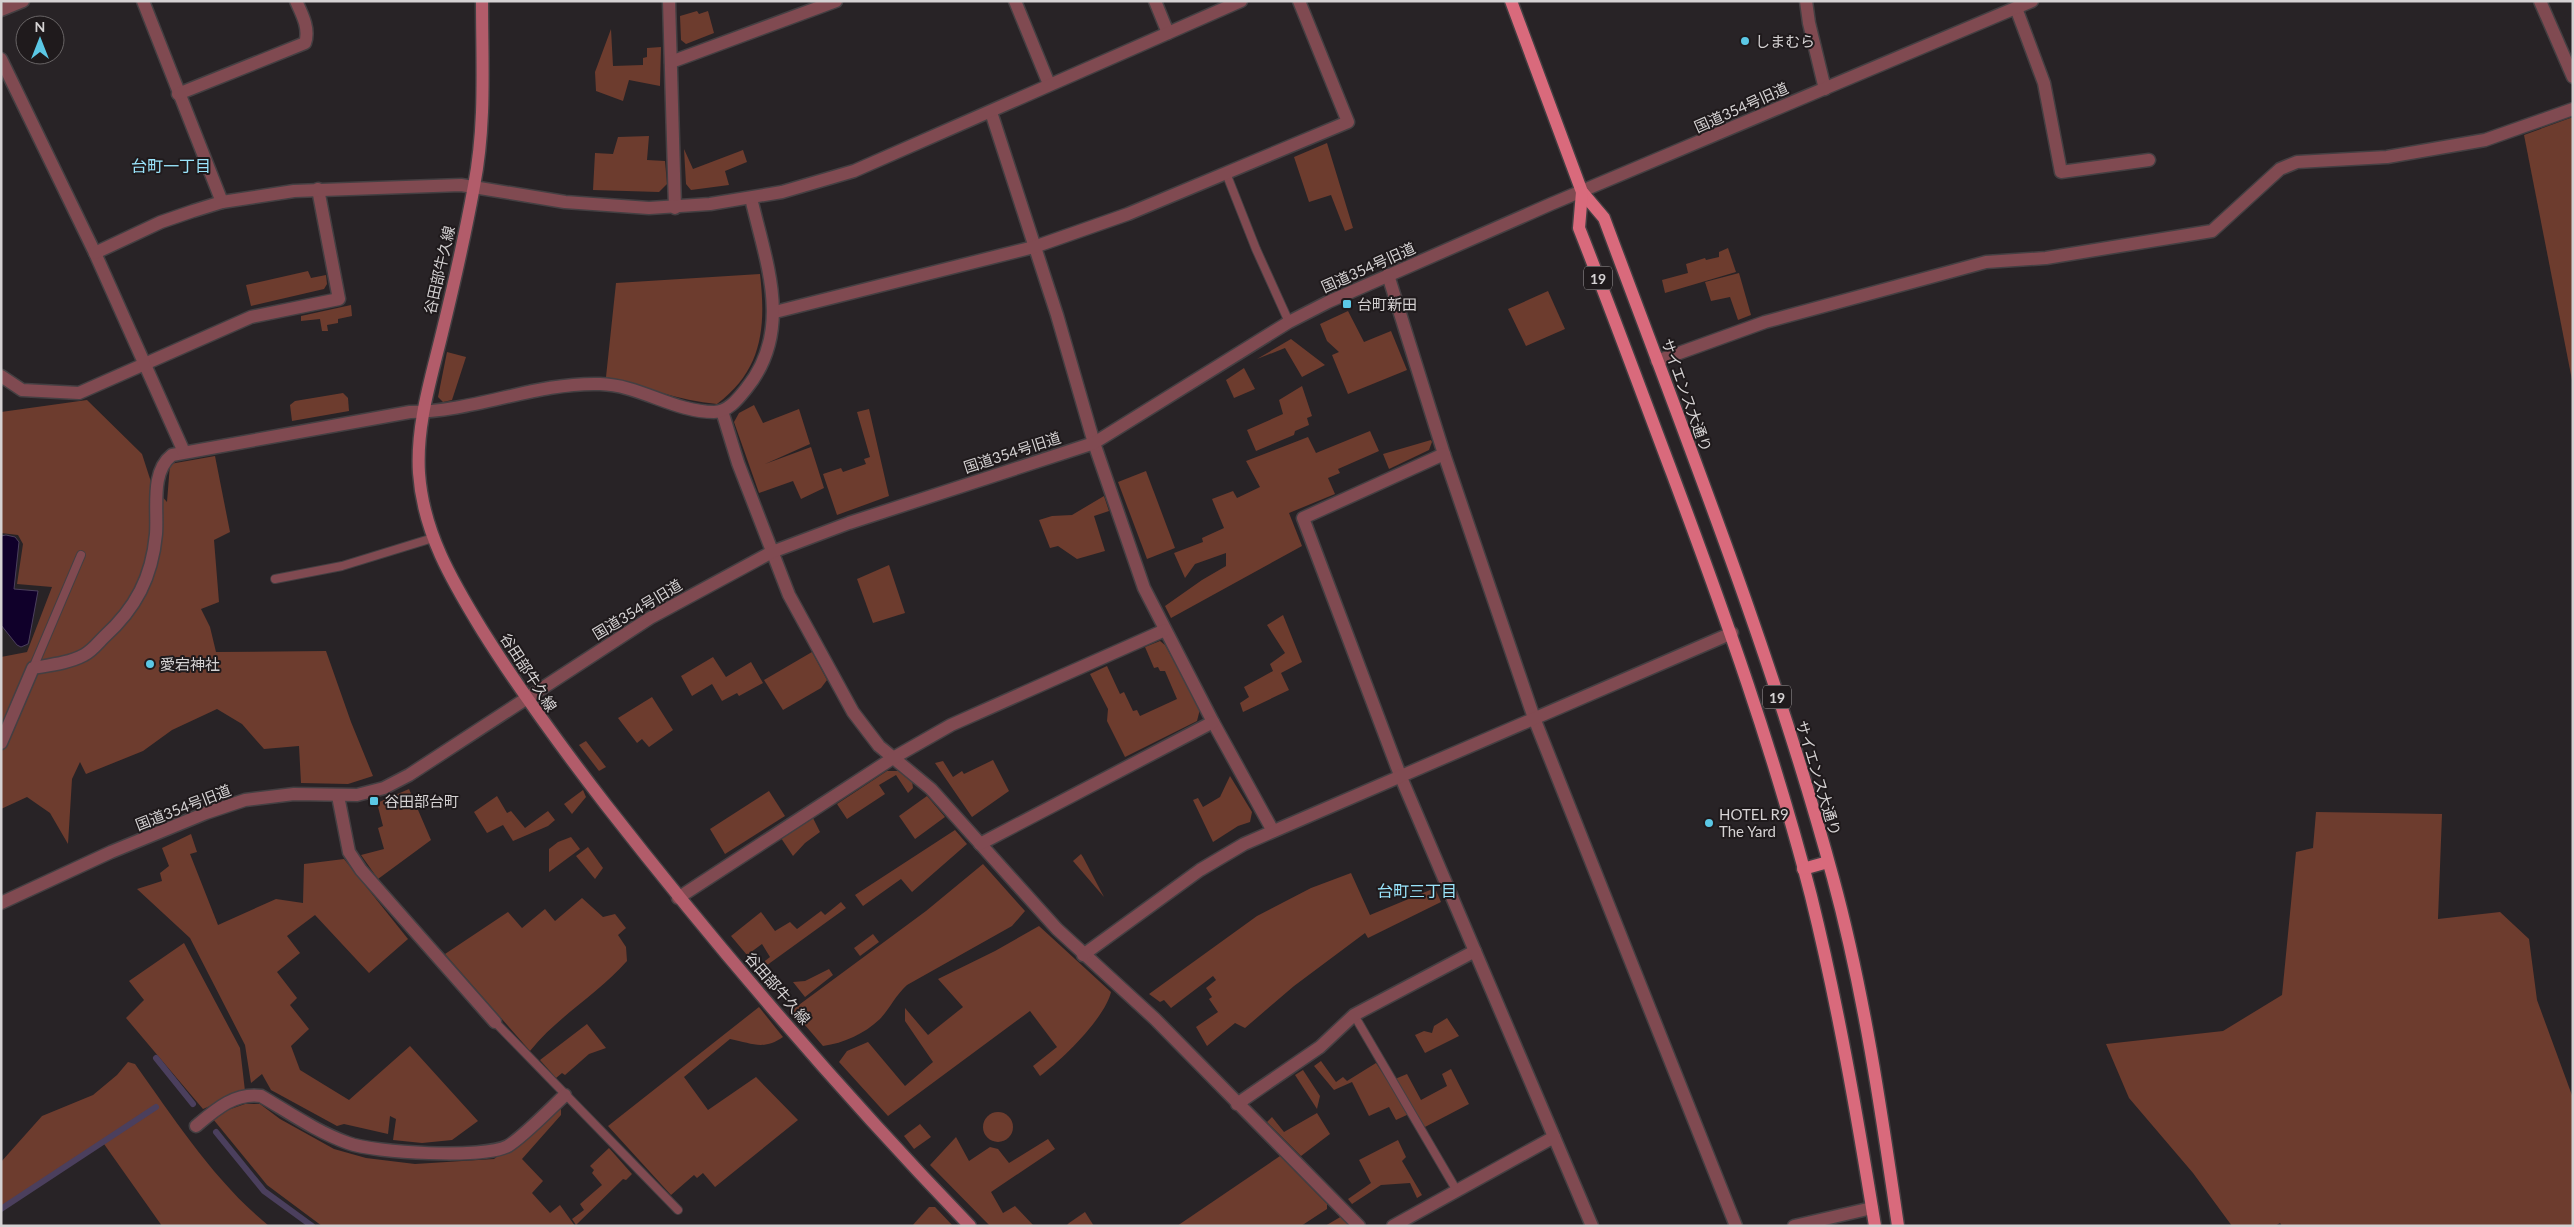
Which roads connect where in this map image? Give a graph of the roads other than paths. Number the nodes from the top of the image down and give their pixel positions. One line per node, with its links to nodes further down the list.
1 (23, 1): 16 (street)
2 (143, 1): 23 (street)
3 (296, 1): 23 (street)
4 (482, 1): 28 (main road, 谷田部牛久線)
5 (668, 1): 19 (street)
6 (836, 1): 19 (street)
7 (1015, 1): 21 (street)
8 (1156, 1): 17 (street)
9 (1241, 1): 17 (street)
10 (1299, 1): 27 (street)
11 (1511, 1): 30 (main road, サイエンス大通り / 19)
12 (1806, 1): 22 (street)
13 (2032, 1): 15 (street, 国道354号旧道)
14 (2540, 1): 20 (street)
15 (2016, 8): 22 (street, 国道354号旧道); 26 (street)
16 (1, 10)
17 (1168, 33): 21 (street)
18 (1, 59): 35 (street)
19 (671, 62): 33 (street)
20 (2573, 76)
21 (1049, 84): 25 (street)
22 (1824, 88): 30 (street, 国道354号旧道)
23 (178, 94): 32 (street)
24 (2573, 109): 39 (street)
25 (991, 112): 31 (street); 34 (street)
26 (2149, 160)
27 (1226, 173): 34 (street); 38 (lane)
28 (474, 186): 29 (street); 33 (street); 43 (main road, 谷田部牛久線)
29 (318, 189): 32 (street); 40 (street)
30 (1582, 192): 36 (street, 国道354号旧道); 39 (main road, サイエンス大通り / 19); 52 (main road, サイエンス大通り / 19)
31 (750, 198): 33 (street); 37 (street)
32 (222, 202): 35 (street)
33 (675, 208)
34 (1034, 247): 37 (street); 44 (street)
35 (96, 253): 40 (street)
36 (1388, 275): 38 (street, 国道354号旧道); 46 (street)
37 (775, 312): 42 (street)
38 (1289, 322): 44 (street, 国道354号旧道)
39 (1657, 361): 63 (main road, サイエンス大通り / 19)
40 (145, 364): 41 (street); 45 (street)
41 (1, 376)
42 (722, 411): 43 (street); 48 (street)
43 (422, 412): 45 (street); 47 (main road, 谷田部牛久線)
44 (1094, 443): 48 (street, 国道354号旧道); 51 (street)
45 (184, 452): 53 (street)
46 (1444, 454): 55 (street); 59 (street)
47 (433, 538): 50 (lane); 54 (main road, 谷田部牛久線)
48 (772, 552): 54 (street, 国道354号旧道); 58 (street)
49 (81, 555): 53 (lane)
50 (275, 579)
51 (1165, 630): 56 (street); 58 (street)
52 (1732, 632): 55 (street); 64 (main road, サイエンス大通り / 19)
53 (33, 668): 57 (street)
54 (526, 700): 60 (street, 国道354号旧道); 65 (main road, 谷田部牛久線)
55 (1534, 718): 59 (street); 82 (street)
56 (1213, 722): 61 (street); 62 (street)
57 (1, 743)
58 (893, 758): 62 (street); 65 (street)
59 (1400, 775): 61 (street); 67 (street)
60 (338, 796): 66 (street, 国道354号旧道); 70 (street)
61 (1273, 831): 68 (street)
62 (980, 844): 68 (street)
63 (1828, 862): 64 (main road); 85 (main road, サイエンス大通り / 19)
64 (1803, 870): 76 (main road, サイエンス大通り / 19)
65 (678, 898): 78 (main road, 谷田部牛久線)
66 (1, 903)
67 (1475, 951): 69 (street); 74 (street)
68 (1083, 954): 72 (street)
69 (1354, 1015): 72 (street); 75 (lane)
70 (495, 1022): 71 (lane)
71 (565, 1095): 73 (street); 77 (lane)
72 (1237, 1104): 79 (street)
73 (196, 1126)
74 (1554, 1137): 75 (street); 81 (street)
75 (1457, 1191): 80 (street)
76 (1872, 1208): 83 (street); 84 (main road, サイエンス大通り / 19)
77 (678, 1210)
78 (970, 1226)
79 (1359, 1226)
80 (1393, 1226)
81 (1592, 1226)
82 (1736, 1226)
83 (1794, 1226)
84 (1875, 1226)
85 (1898, 1226)

